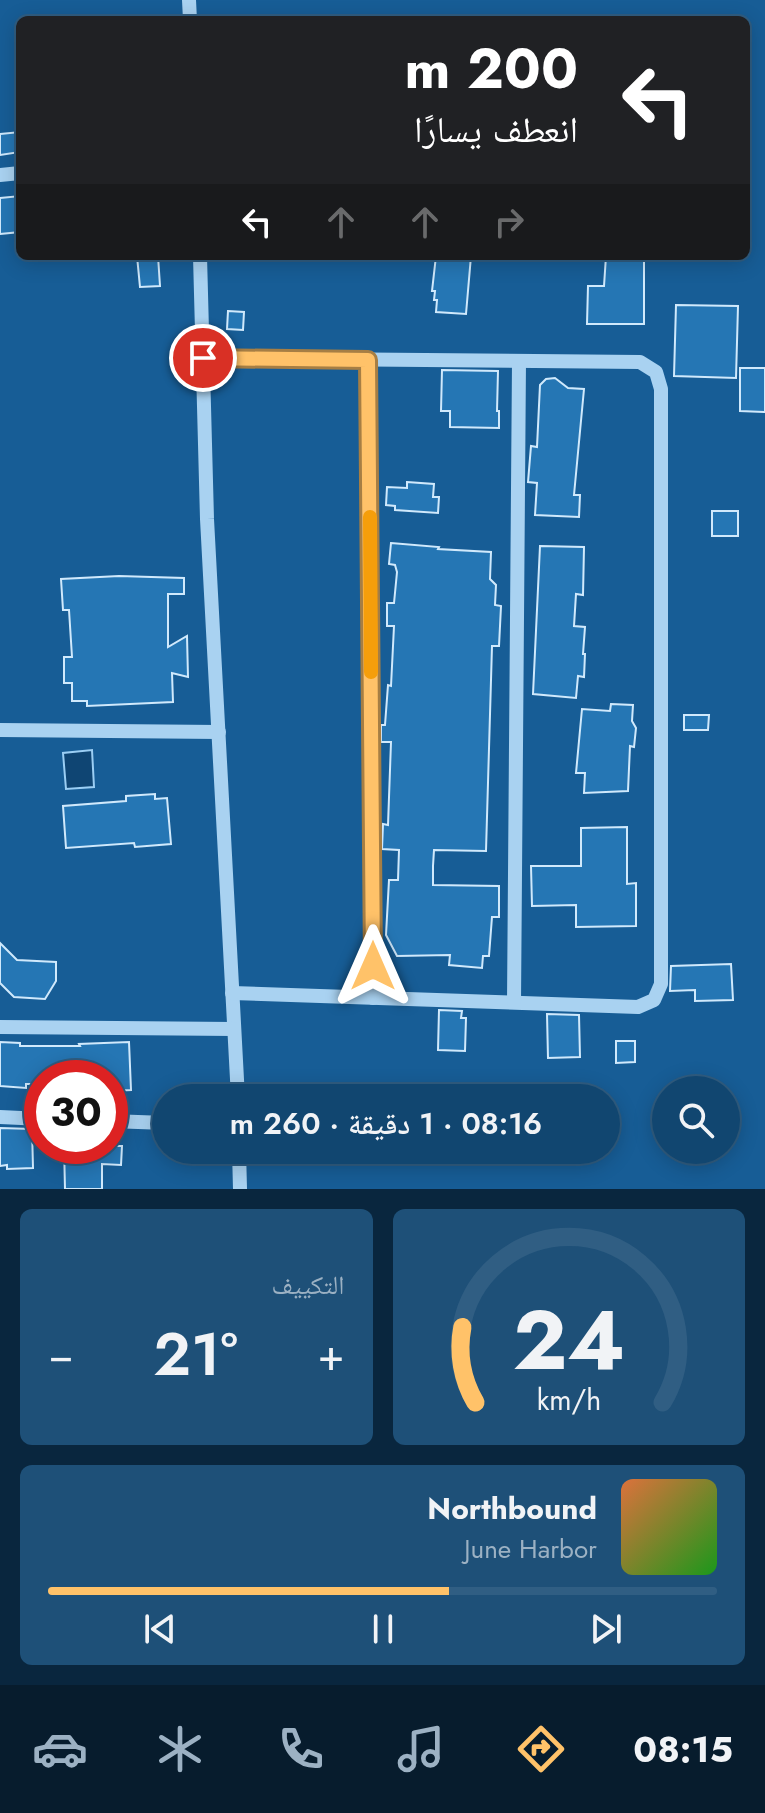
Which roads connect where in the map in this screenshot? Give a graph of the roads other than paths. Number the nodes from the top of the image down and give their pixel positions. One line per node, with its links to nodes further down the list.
1 (200, 260): 2 (street)
2 (203, 358): 3 (street); 6 (street)
3 (368, 360): 4 (street); 8 (street)
4 (519, 361): 9 (street); 9 (street)
5 (0, 730): 6 (street)
6 (219, 732): 7 (street)
7 (232, 993): 8 (street); 11 (street)
8 (373, 998): 9 (street)
9 (514, 1002)
10 (0, 1027): 11 (street)
11 (234, 1029): 12 (street)
12 (237, 1084)
13 (0, 1117): 14 (street)
14 (24, 1118)
15 (128, 1122): 16 (street)
16 (152, 1122)
17 (239, 1164): 18 (street)
18 (240, 1189)

